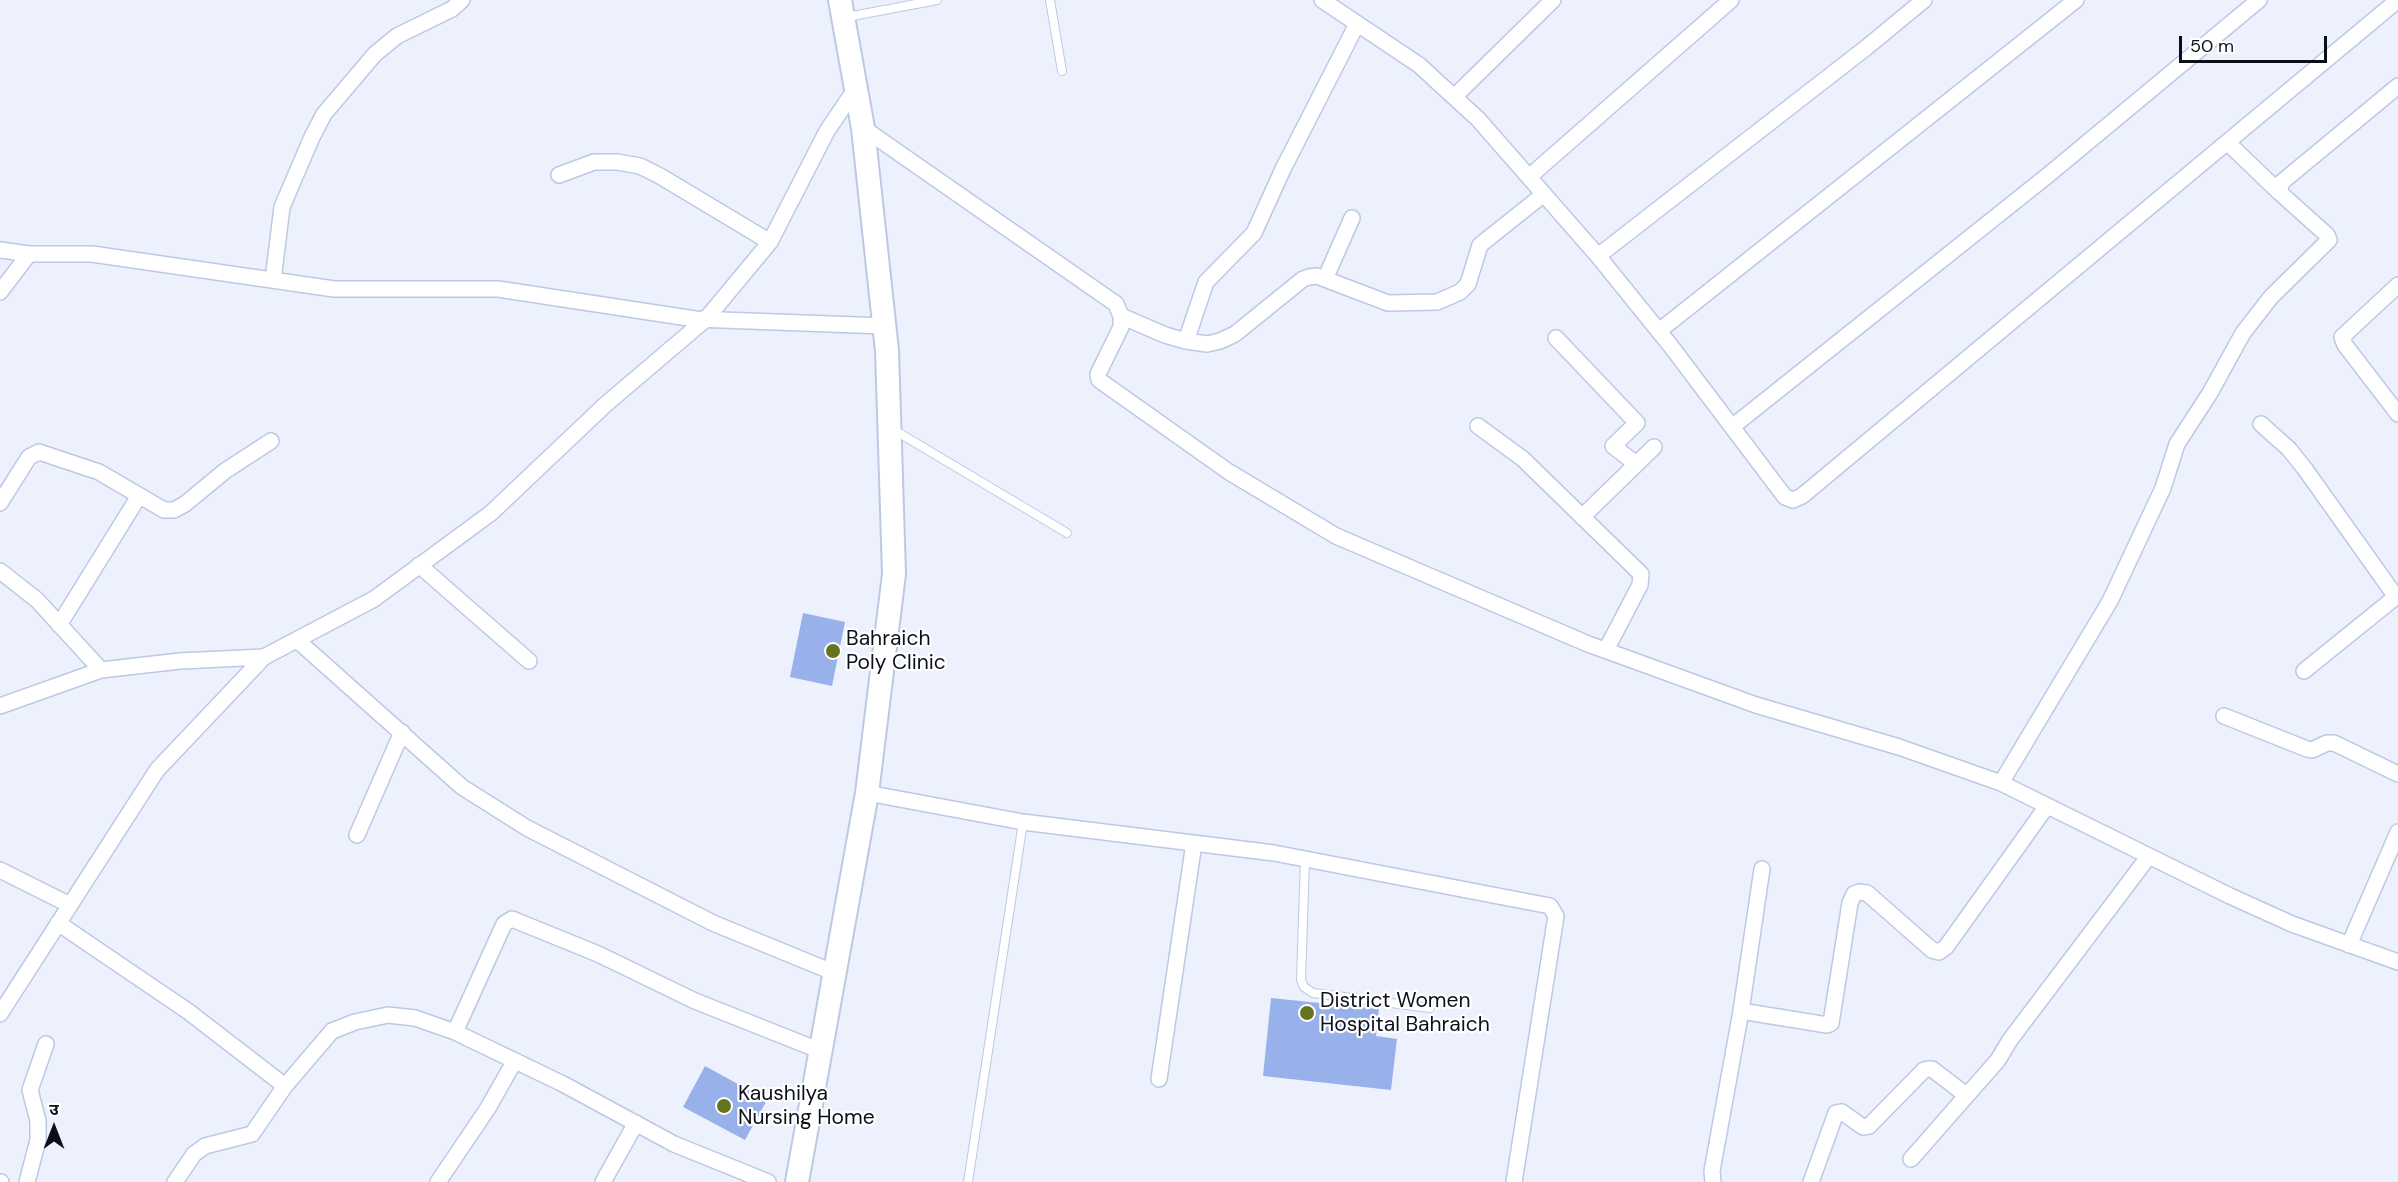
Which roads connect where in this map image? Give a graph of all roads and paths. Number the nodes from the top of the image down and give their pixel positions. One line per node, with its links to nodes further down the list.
1 (462, 0): 29 (street)
2 (937, 0): 11 (lane)
3 (1050, 0): 13 (lane)
4 (1322, 0): 12 (street)
5 (1553, 0): 16 (street)
6 (1731, 0): 20 (street)
7 (1924, 0): 27 (street)
8 (2076, 0): 35 (street)
9 (2259, 0): 41 (street)
10 (2398, 0): 18 (street)
11 (842, 9): 15 (main road)
12 (1357, 24): 16 (street); 37 (street)
13 (1062, 71)
14 (2398, 86): 21 (street)
15 (856, 88): 17 (main road); 24 (street)
16 (1454, 97): 20 (street)
17 (863, 128): 32 (street); 34 (main road)
18 (2228, 142): 21 (street); 41 (street)
19 (559, 175): 24 (street)
20 (1529, 177): 22 (street)
21 (2279, 192): 64 (street)
22 (1544, 194): 27 (street); 28 (street)
23 (1352, 218): 28 (street)
24 (770, 242): 33 (street)
25 (0, 250): 26 (street)
26 (29, 254): 29 (street); 31 (street)
27 (1598, 256): 35 (street)
28 (1325, 279): 37 (street)
29 (273, 280): 33 (street)
30 (2398, 285): 38 (street)
31 (0, 292)
32 (1121, 316): 37 (street); 55 (street)
33 (706, 319): 34 (street); 50 (street)
34 (884, 326): 42 (main road)
35 (1659, 332): 41 (street)
36 (1556, 338): 45 (street)
37 (1186, 341)
38 (2398, 414)
39 (2262, 424): 52 (street)
40 (1478, 426): 48 (street)
41 (1732, 427)
42 (890, 428): 49 (lane); 65 (main road)
43 (271, 441): 46 (street)
44 (1654, 447): 45 (street)
45 (1636, 464): 48 (street)
46 (139, 496): 47 (street); 53 (street)
47 (0, 503)
48 (1582, 517): 55 (street)
49 (1067, 534)
50 (419, 565): 54 (street); 57 (street)
51 (0, 571): 53 (street)
52 (2397, 596): 59 (street)
53 (59, 625): 58 (street)
54 (297, 640): 56 (street); 62 (street)
55 (1606, 650): 64 (street)
56 (264, 657): 58 (street); 75 (street)
57 (529, 661)
58 (101, 670): 60 (street)
59 (2304, 671)
60 (0, 706)
61 (2224, 716): 63 (street)
62 (402, 732): 69 (street); 79 (street)
63 (2398, 774)
64 (2001, 783): 66 (street)
65 (867, 793): 67 (street); 79 (main road)
66 (2048, 806): 71 (street); 81 (street)
67 (1023, 822): 70 (street); 98 (lane)
68 (2398, 832): 77 (street)
69 (357, 835)
70 (1194, 843): 72 (street); 87 (street)
71 (2149, 856): 77 (street); 89 (street)
72 (1305, 859): 80 (lane); 99 (street)
73 (1762, 869): 81 (street)
74 (0, 870): 75 (street)
75 (70, 905): 76 (street)
76 (58, 923): 82 (street); 88 (street)
77 (2349, 945): 78 (street)
78 (2398, 962)
79 (835, 973): 85 (main road)
80 (1430, 1008)
81 (1741, 1011): 100 (street)
82 (0, 1014)
83 (455, 1032): 85 (street); 86 (street); 88 (street)
84 (46, 1044): 92 (street)
85 (821, 1051): 97 (main road)
86 (514, 1062): 90 (street); 94 (street)
87 (1159, 1080)
88 (285, 1086): 93 (street)
89 (1966, 1095): 91 (street); 101 (street)
90 (636, 1123): 95 (street); 96 (street)
91 (1911, 1159)
92 (27, 1182)
93 (175, 1182)
94 (438, 1182)
95 (603, 1182)
96 (768, 1182)
97 (797, 1182)
98 (968, 1182)
99 (1514, 1182)
100 (1713, 1182)
101 (1811, 1182)

